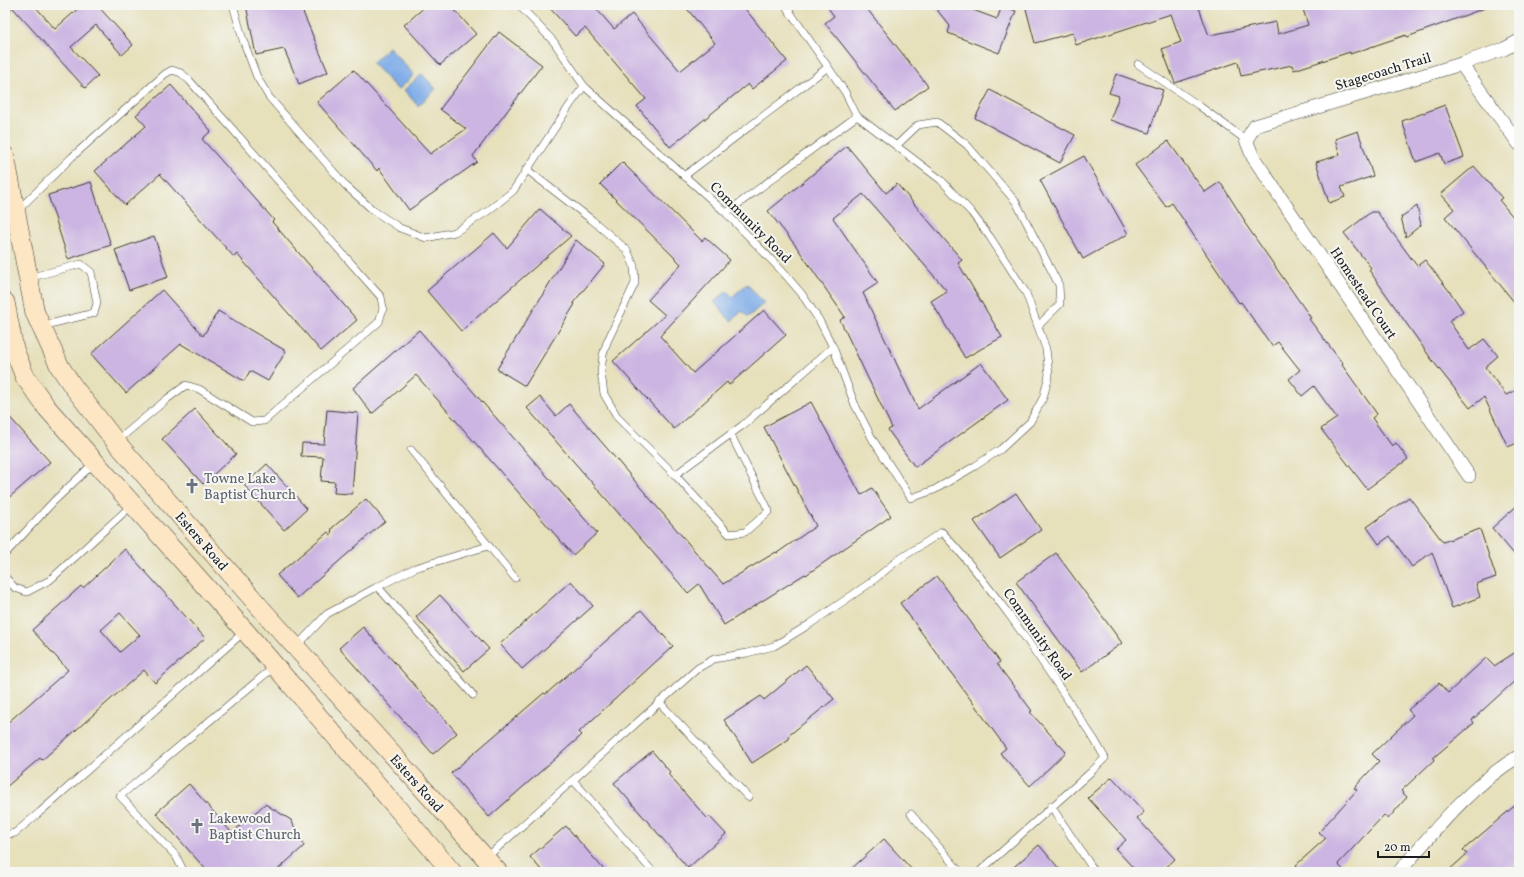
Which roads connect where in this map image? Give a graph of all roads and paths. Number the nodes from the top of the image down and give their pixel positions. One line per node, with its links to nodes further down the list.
1 (9, 5): 5 (lane)
2 (233, 5): 16 (lane)
3 (519, 5): 10 (lane, Community Road)
4 (785, 5): 9 (lane)
5 (5, 14)
6 (1519, 41): 8 (street, Stagecoach Trail)
7 (1138, 64): 12 (lane)
8 (1461, 64): 12 (street, Stagecoach Trail); 13 (street)
9 (828, 67): 11 (lane); 17 (lane)
10 (584, 86): 16 (lane); 17 (lane, Community Road)
11 (857, 116): 14 (lane); 19 (lane)
12 (1246, 140): 30 (street, Homestead Court)
13 (1519, 144)
14 (896, 145): 23 (lane); 23 (lane)
15 (5, 156): 18 (main road, Esters Road)
16 (526, 169): 29 (lane)
17 (684, 176): 19 (lane, Community Road)
18 (16, 213): 20 (main road, Esters Road); 26 (lane)
19 (726, 213): 24 (lane, Community Road)
20 (28, 278): 22 (main road, Esters Road); 22 (lane)
21 (6, 309): 28 (main road, Esters Road)
22 (40, 326): 26 (main road, Esters Road)
23 (1038, 326): 24 (lane, Community Road)
24 (833, 347): 25 (lane)
25 (731, 434): 29 (lane); 29 (lane)
26 (116, 442): 28 (main road); 38 (main road, Esters Road)
27 (411, 450): 32 (lane)
28 (96, 462): 31 (main road, Esters Road); 33 (lane)
29 (675, 475)
30 (1469, 476)
31 (132, 505): 34 (lane); 37 (main road, Esters Road)
32 (488, 546): 35 (lane); 36 (lane)
33 (5, 554)
34 (5, 577)
35 (515, 578)
36 (378, 586): 38 (lane); 40 (lane)
37 (245, 631): 39 (main road, Esters Road); 47 (lane)
38 (295, 647): 39 (main road); 48 (main road, Esters Road)
39 (275, 666): 49 (lane); 50 (main road, Esters Road)
40 (473, 695)
41 (659, 702): 43 (lane); 44 (lane); 45 (lane, Community Road)
42 (1519, 756): 55 (street)
43 (574, 780): 48 (lane); 51 (lane)
44 (748, 797)
45 (1051, 806): 53 (lane); 54 (lane)
46 (911, 814): 52 (lane)
47 (5, 835)
48 (492, 865)
49 (184, 872)
50 (452, 872)
51 (653, 872)
52 (960, 872)
53 (978, 872)
54 (1095, 872)
55 (1399, 872)

